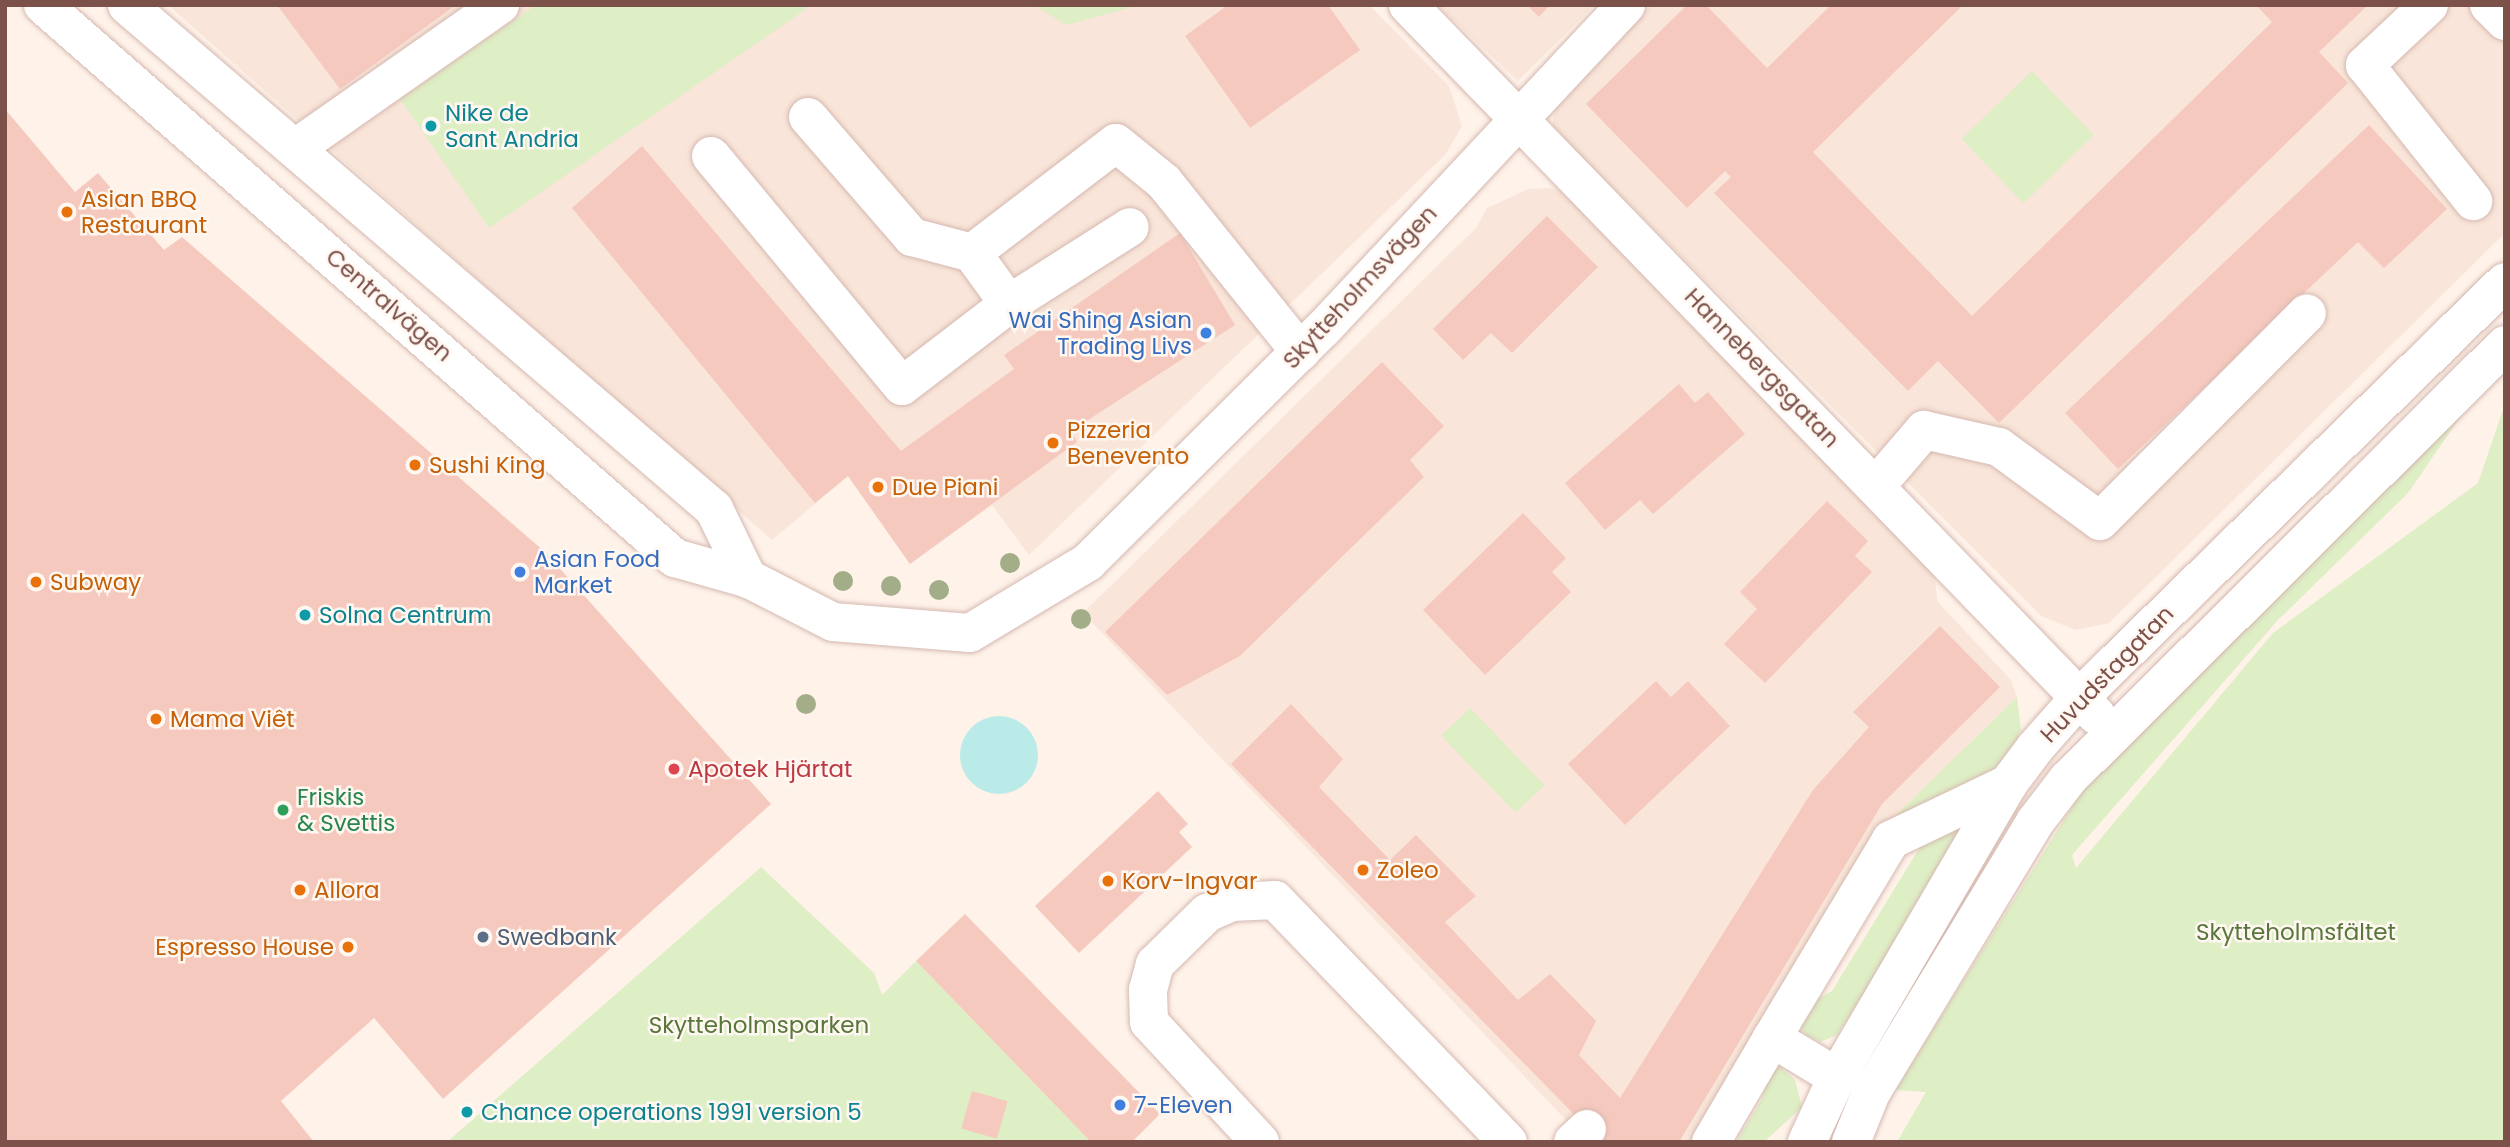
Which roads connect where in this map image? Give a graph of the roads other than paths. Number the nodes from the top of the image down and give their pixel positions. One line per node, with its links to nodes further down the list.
1 (43, 5): 23 (street, Centralvägen)
2 (127, 5): 11 (street)
3 (500, 5): 11 (street)
4 (1408, 5): 9 (street, Hannebergsgatan)
5 (1626, 5): 9 (street, Skytteholmsvägen)
6 (2429, 5): 13 (street)
7 (2489, 5): 8 (street)
8 (2505, 21)
9 (1519, 116): 20 (street, Skytteholmsvägen); 21 (street, Hannebergsgatan)
10 (808, 117): 15 (street)
11 (297, 147): 23 (street)
12 (710, 156): 17 (street)
13 (2473, 201)
14 (1130, 227): 17 (street)
15 (972, 253): 17 (street); 20 (street)
16 (2505, 282): 24 (street, Huvudstagatan)
17 (1009, 304)
18 (2307, 313): 21 (street)
19 (2505, 345): 25 (street, Huvudstagatan)
20 (1300, 352): 22 (street, Skytteholmsvägen)
21 (1876, 486): 24 (street, Hannebergsgatan)
22 (1088, 562): 23 (street, Centralvägen)
23 (748, 579)
24 (2079, 698): 25 (street, Hannebergsgatan); 26 (street, Huvudstagatan)
25 (2113, 733): 33 (street, Huvudstagatan)
26 (2008, 784): 27 (street); 28 (street, Huvudstagatan)
27 (1772, 1038): 28 (street); 31 (street)
28 (1837, 1077): 32 (street, Huvudstagatan)
29 (1260, 1142): 30 (street)
30 (1508, 1142)
31 (1711, 1142)
32 (1807, 1142)
33 (1852, 1142)

